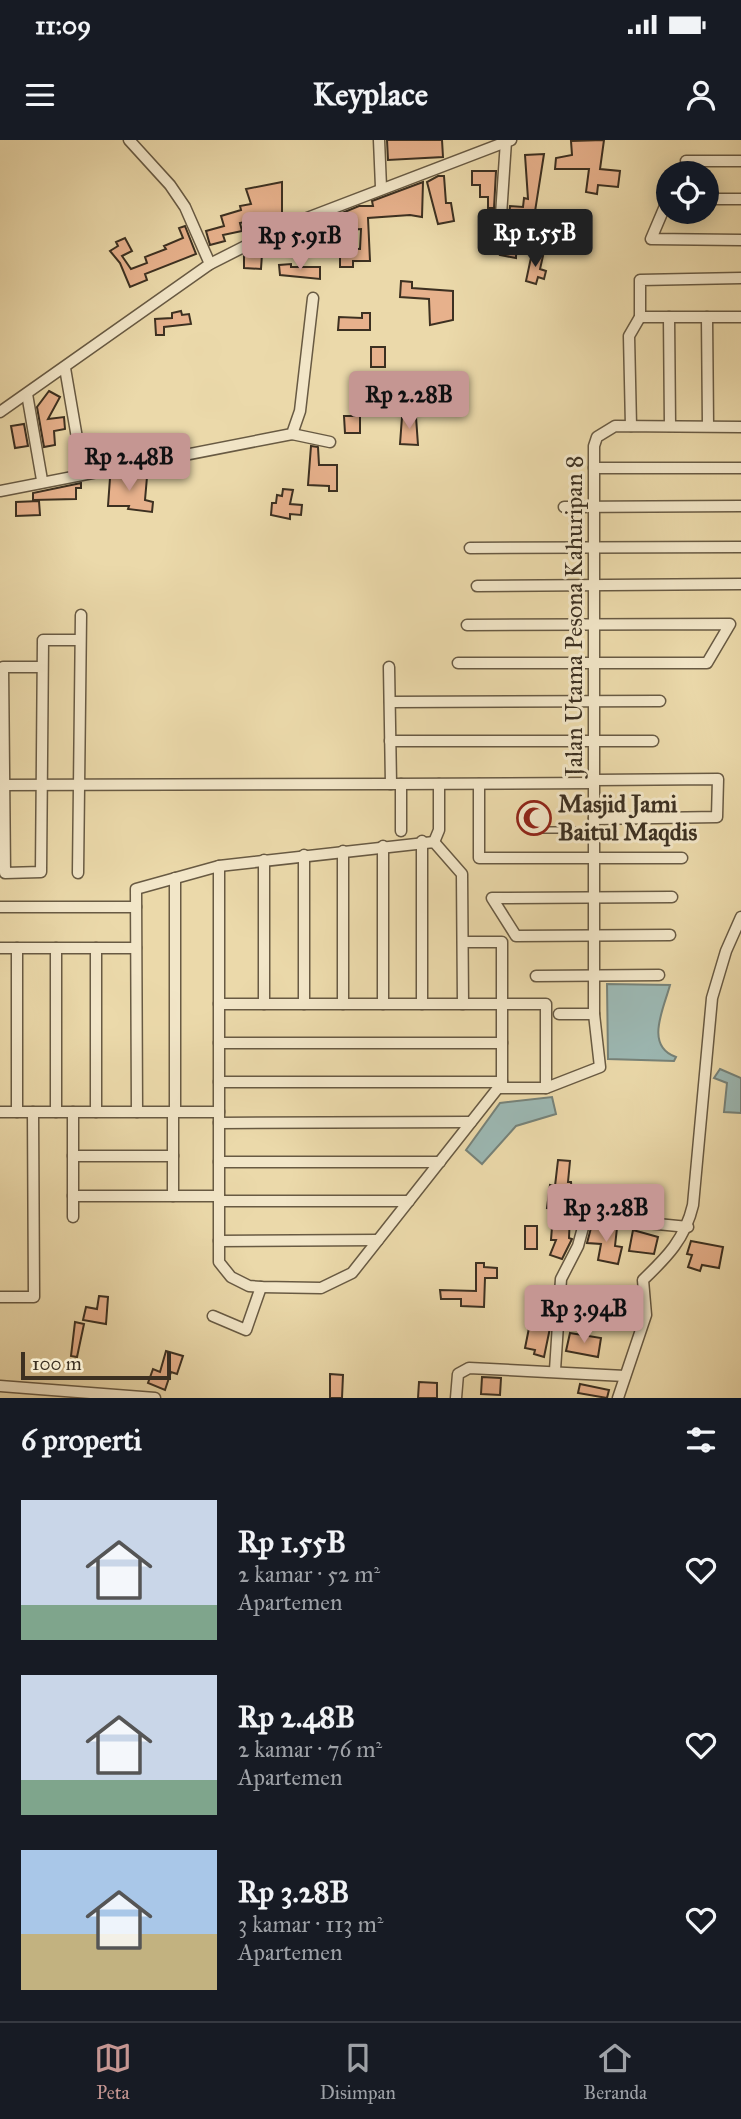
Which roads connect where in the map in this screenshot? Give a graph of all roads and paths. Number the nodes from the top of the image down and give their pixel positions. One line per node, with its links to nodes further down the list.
1 (129, 140): 12 (street)
2 (379, 140): 6 (street)
3 (509, 141): 6 (street); 10 (street)
4 (719, 161): 5 (street)
5 (741, 161)
6 (381, 187): 12 (street)
7 (719, 199): 8 (street)
8 (741, 199)
9 (657, 224): 11 (street)
10 (500, 230)
11 (741, 240)
12 (210, 264): 19 (street)
13 (741, 278): 15 (street)
14 (313, 298): 26 (street)
15 (640, 317): 16 (street); 22 (street)
16 (669, 317): 17 (street); 23 (street)
17 (707, 317): 18 (street); 24 (street)
18 (741, 317)
19 (65, 368): 20 (street); 30 (street)
20 (27, 394): 21 (street); 31 (street)
21 (0, 412)
22 (631, 426): 23 (street, Jalan Utama Pesona Kahuripan 8); 28 (street, Jalan Utama Pesona Kahuripan 8)
23 (670, 426): 24 (street, Jalan Utama Pesona Kahuripan 8)
24 (708, 426): 25 (street, Jalan Utama Pesona Kahuripan 8)
25 (741, 427)
26 (292, 434): 27 (street); 30 (street)
27 (330, 442)
28 (594, 468): 29 (street); 34 (street, Jalan Utama Pesona Kahuripan 8)
29 (741, 468)
30 (83, 473): 31 (street)
31 (42, 480): 32 (street)
32 (0, 491)
33 (741, 506): 34 (street)
34 (594, 507): 35 (street); 36 (street, Jalan Utama Pesona Kahuripan 8)
35 (564, 508)
36 (594, 547): 37 (street); 38 (street); 41 (street, Jalan Utama Pesona Kahuripan 8)
37 (741, 547)
38 (470, 548)
39 (741, 584): 41 (street)
40 (477, 586): 41 (street)
41 (594, 586): 43 (street, Jalan Utama Pesona Kahuripan 8)
42 (80, 615): 45 (street)
43 (594, 624): 44 (street); 47 (street, Jalan Utama Pesona Kahuripan 8); 47 (street)
44 (467, 625)
45 (80, 640): 48 (street); 62 (street)
46 (458, 663): 47 (street)
47 (594, 663): 52 (street, Jalan Utama Pesona Kahuripan 8)
48 (43, 667): 60 (street); 61 (street)
49 (389, 667): 51 (street)
50 (660, 701): 52 (street)
51 (390, 702): 52 (street); 53 (street)
52 (594, 702): 54 (street, Jalan Utama Pesona Kahuripan 8)
53 (390, 741): 54 (street); 57 (street)
54 (594, 741): 55 (street); 56 (street, Jalan Utama Pesona Kahuripan 8)
55 (653, 741)
56 (594, 781): 59 (street); 63 (street, Jalan Utama Pesona Kahuripan 8); 63 (street)
57 (396, 784): 58 (street); 62 (street); 65 (street)
58 (439, 784): 59 (street); 67 (street)
59 (479, 784): 71 (street)
60 (2, 785): 61 (street); 61 (street)
61 (42, 785): 62 (street)
62 (79, 785): 75 (street)
63 (594, 825): 64 (lane); 71 (street, Jalan Utama Pesona Kahuripan 8)
64 (534, 830)
65 (401, 831)
66 (422, 841): 67 (street); 68 (street); 98 (street)
67 (434, 842): 84 (street)
68 (383, 846): 69 (street); 97 (street)
69 (343, 851): 70 (street); 96 (street)
70 (304, 855): 73 (street); 95 (street)
71 (594, 858): 72 (street); 78 (street, Jalan Utama Pesona Kahuripan 8)
72 (682, 858)
73 (264, 860): 74 (street); 94 (street)
74 (219, 866): 76 (street); 93 (street)
75 (78, 873)
76 (175, 878): 80 (street); 115 (street)
77 (673, 897): 78 (street)
78 (594, 898): 83 (street, Jalan Utama Pesona Kahuripan 8); 83 (street)
79 (0, 907): 80 (street)
80 (136, 907): 89 (street)
81 (741, 916): 127 (street)
82 (670, 935): 83 (street)
83 (594, 936): 90 (street, Jalan Utama Pesona Kahuripan 8)
84 (463, 942): 99 (street); 100 (street)
85 (0, 948): 86 (street)
86 (17, 948): 87 (street); 109 (street)
87 (56, 948): 88 (street); 111 (street)
88 (96, 948): 89 (street); 113 (street)
89 (136, 948): 114 (street)
90 (594, 975): 91 (street); 92 (street); 102 (street, Jalan Utama Pesona Kahuripan 8)
91 (659, 975)
92 (536, 976)
93 (219, 1004): 94 (street); 103 (street)
94 (264, 1004): 95 (street)
95 (304, 1004): 96 (street)
96 (343, 1004): 97 (street)
97 (383, 1004): 98 (street)
98 (422, 1004): 99 (street)
99 (463, 1004): 100 (street)
100 (502, 1004): 104 (street); 107 (street)
101 (559, 1014): 102 (street)
102 (594, 1014): 107 (street, Jalan Utama Pesona Kahuripan 8)
103 (219, 1043): 104 (street); 105 (street)
104 (502, 1043): 106 (street)
105 (219, 1082): 106 (street); 116 (street)
106 (500, 1085): 107 (street); 117 (street)
107 (546, 1088)
108 (0, 1112): 109 (street)
109 (17, 1112): 110 (street)
110 (33, 1112): 111 (street); 131 (street)
111 (56, 1112): 112 (street)
112 (73, 1112): 113 (street); 118 (street)
113 (96, 1112): 114 (street)
114 (137, 1112): 115 (street)
115 (174, 1112): 116 (street); 119 (street)
116 (219, 1117): 117 (street); 120 (street)
117 (471, 1122): 121 (street)
118 (74, 1156): 119 (street); 122 (street)
119 (173, 1156): 123 (street)
120 (219, 1162): 121 (street); 124 (street)
121 (440, 1162): 125 (street)
122 (74, 1196): 123 (street); 126 (street)
123 (173, 1196): 124 (street)
124 (219, 1198): 125 (street); 129 (street)
125 (409, 1201): 128 (street)
126 (74, 1217)
127 (688, 1227): 133 (street); 134 (street)
128 (378, 1240): 129 (street); 130 (street)
129 (219, 1241): 130 (street)
130 (261, 1287): 132 (street)
131 (0, 1297)
132 (213, 1316)
133 (555, 1370): 134 (street); 137 (street)
134 (625, 1376): 138 (street)
135 (0, 1385): 136 (street)
136 (155, 1398)
137 (457, 1398)
138 (618, 1398)

